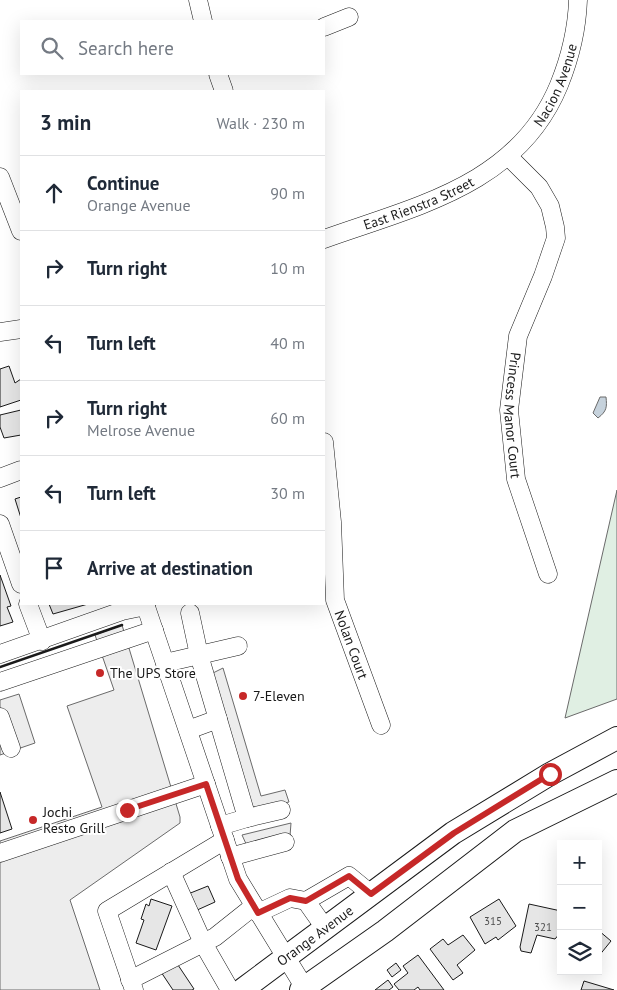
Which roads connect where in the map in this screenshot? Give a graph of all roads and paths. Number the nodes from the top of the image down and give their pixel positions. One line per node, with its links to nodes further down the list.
1 (198, 0): 4 (street)
2 (578, 0): 8 (street, Nacion Avenue)
3 (349, 17): 5 (street)
4 (203, 20)
5 (325, 27)
6 (218, 75): 7 (street)
7 (224, 90)
8 (509, 157): 11 (street, East Rienstra Street); 18 (street, Princess Manor Court)
9 (0, 177): 10 (street)
10 (20, 228)
11 (325, 239)
12 (20, 330): 13 (street)
13 (0, 332)
14 (325, 452): 32 (street, Nolan Court)
15 (20, 470): 16 (street)
16 (0, 478)
17 (0, 524): 19 (street)
18 (548, 574)
19 (20, 581)
20 (28, 605): 24 (street)
21 (145, 605): 23 (street); 24 (street)
22 (190, 613): 27 (street)
23 (154, 630): 28 (street); 29 (street)
24 (42, 641): 26 (street)
25 (238, 646): 27 (street)
26 (0, 654)
27 (199, 655): 28 (street); 31 (street)
28 (165, 663): 33 (street)
29 (0, 682)
30 (0, 717): 35 (street)
31 (218, 719): 33 (street); 39 (street)
32 (381, 725)
33 (188, 730): 37 (street)
34 (617, 738): 45 (main road, Orange Avenue)
35 (11, 748)
36 (617, 781): 52 (main road)
37 (206, 784): 40 (street); 42 (street)
38 (281, 810): 39 (street)
39 (247, 818): 40 (street)
40 (222, 833): 43 (street); 44 (street)
41 (284, 842): 43 (street)
42 (0, 853)
43 (230, 857): 47 (street)
44 (171, 872): 49 (street); 51 (street)
45 (371, 894): 46 (street); 48 (main road, Orange Avenue)
46 (306, 901): 47 (street); 48 (street)
47 (256, 909): 49 (street); 50 (street)
48 (325, 928): 50 (main road, Orange Avenue)
49 (203, 943): 51 (street); 53 (street)
50 (286, 959): 52 (street); 54 (main road, Orange Avenue)
51 (132, 985)
52 (304, 989)
53 (230, 990)
54 (242, 990)

